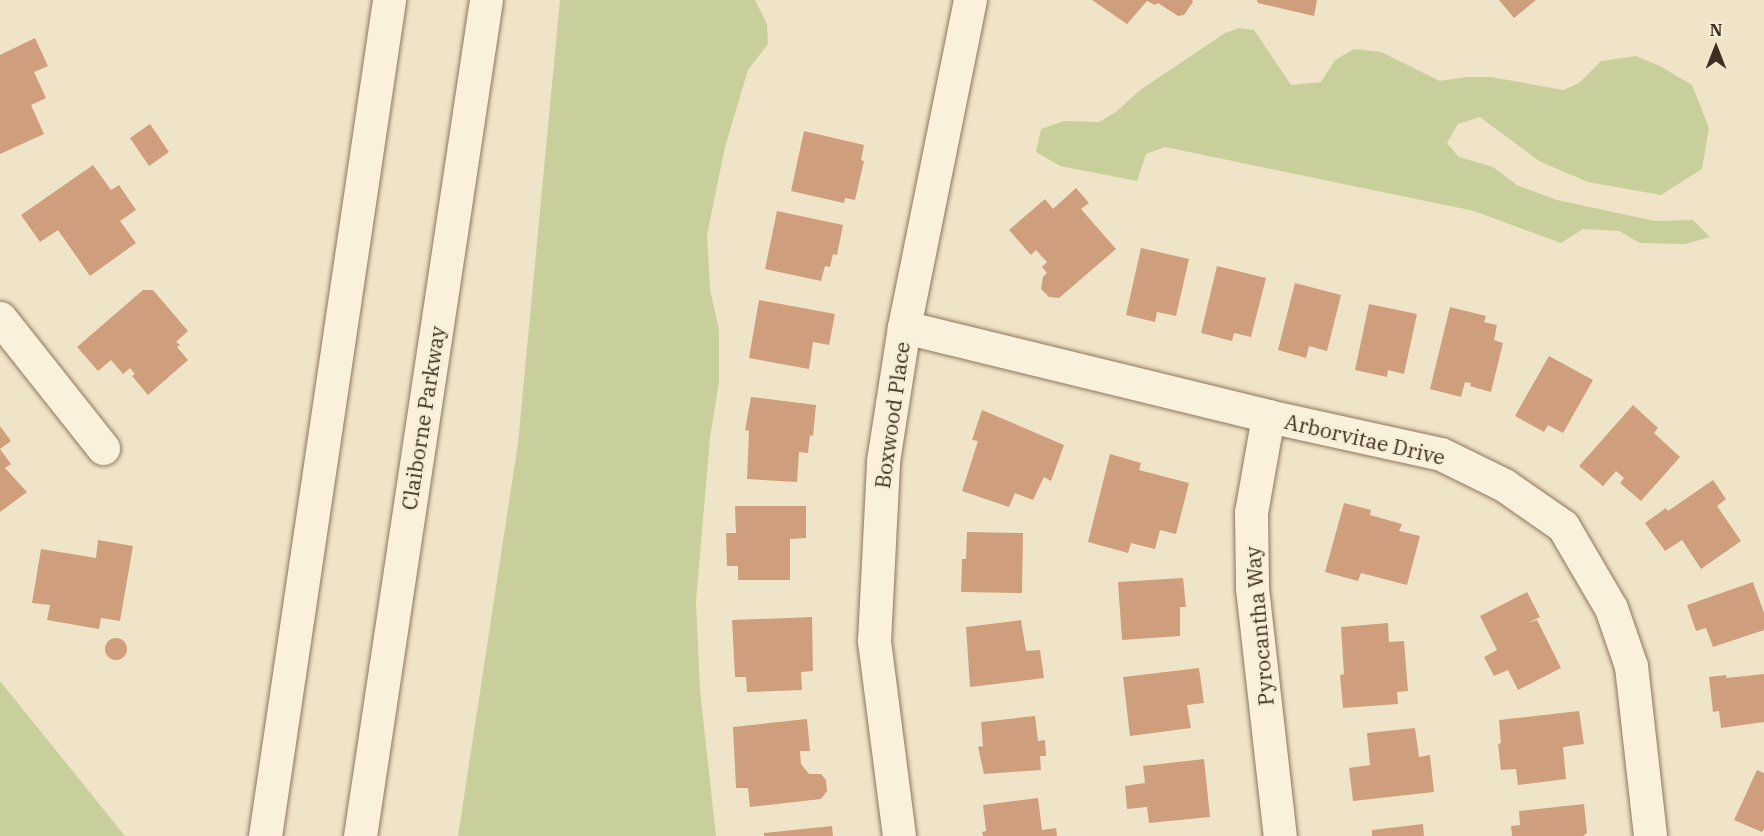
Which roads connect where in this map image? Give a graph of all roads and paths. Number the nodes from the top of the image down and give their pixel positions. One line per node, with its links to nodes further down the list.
1 (389, 0): 8 (street)
2 (486, 0): 9 (street, Claiborne Parkway)
3 (970, 0): 5 (street, Boxwood Place)
4 (0, 318): 7 (street)
5 (904, 327): 6 (street, Arborvitae Drive); 10 (street, Boxwood Place)
6 (1268, 416): 11 (street, Pyrocantha Way); 12 (street, Arborvitae Drive)
7 (103, 448)
8 (265, 836)
9 (360, 836)
10 (899, 836)
11 (1280, 836)
12 (1650, 836)

